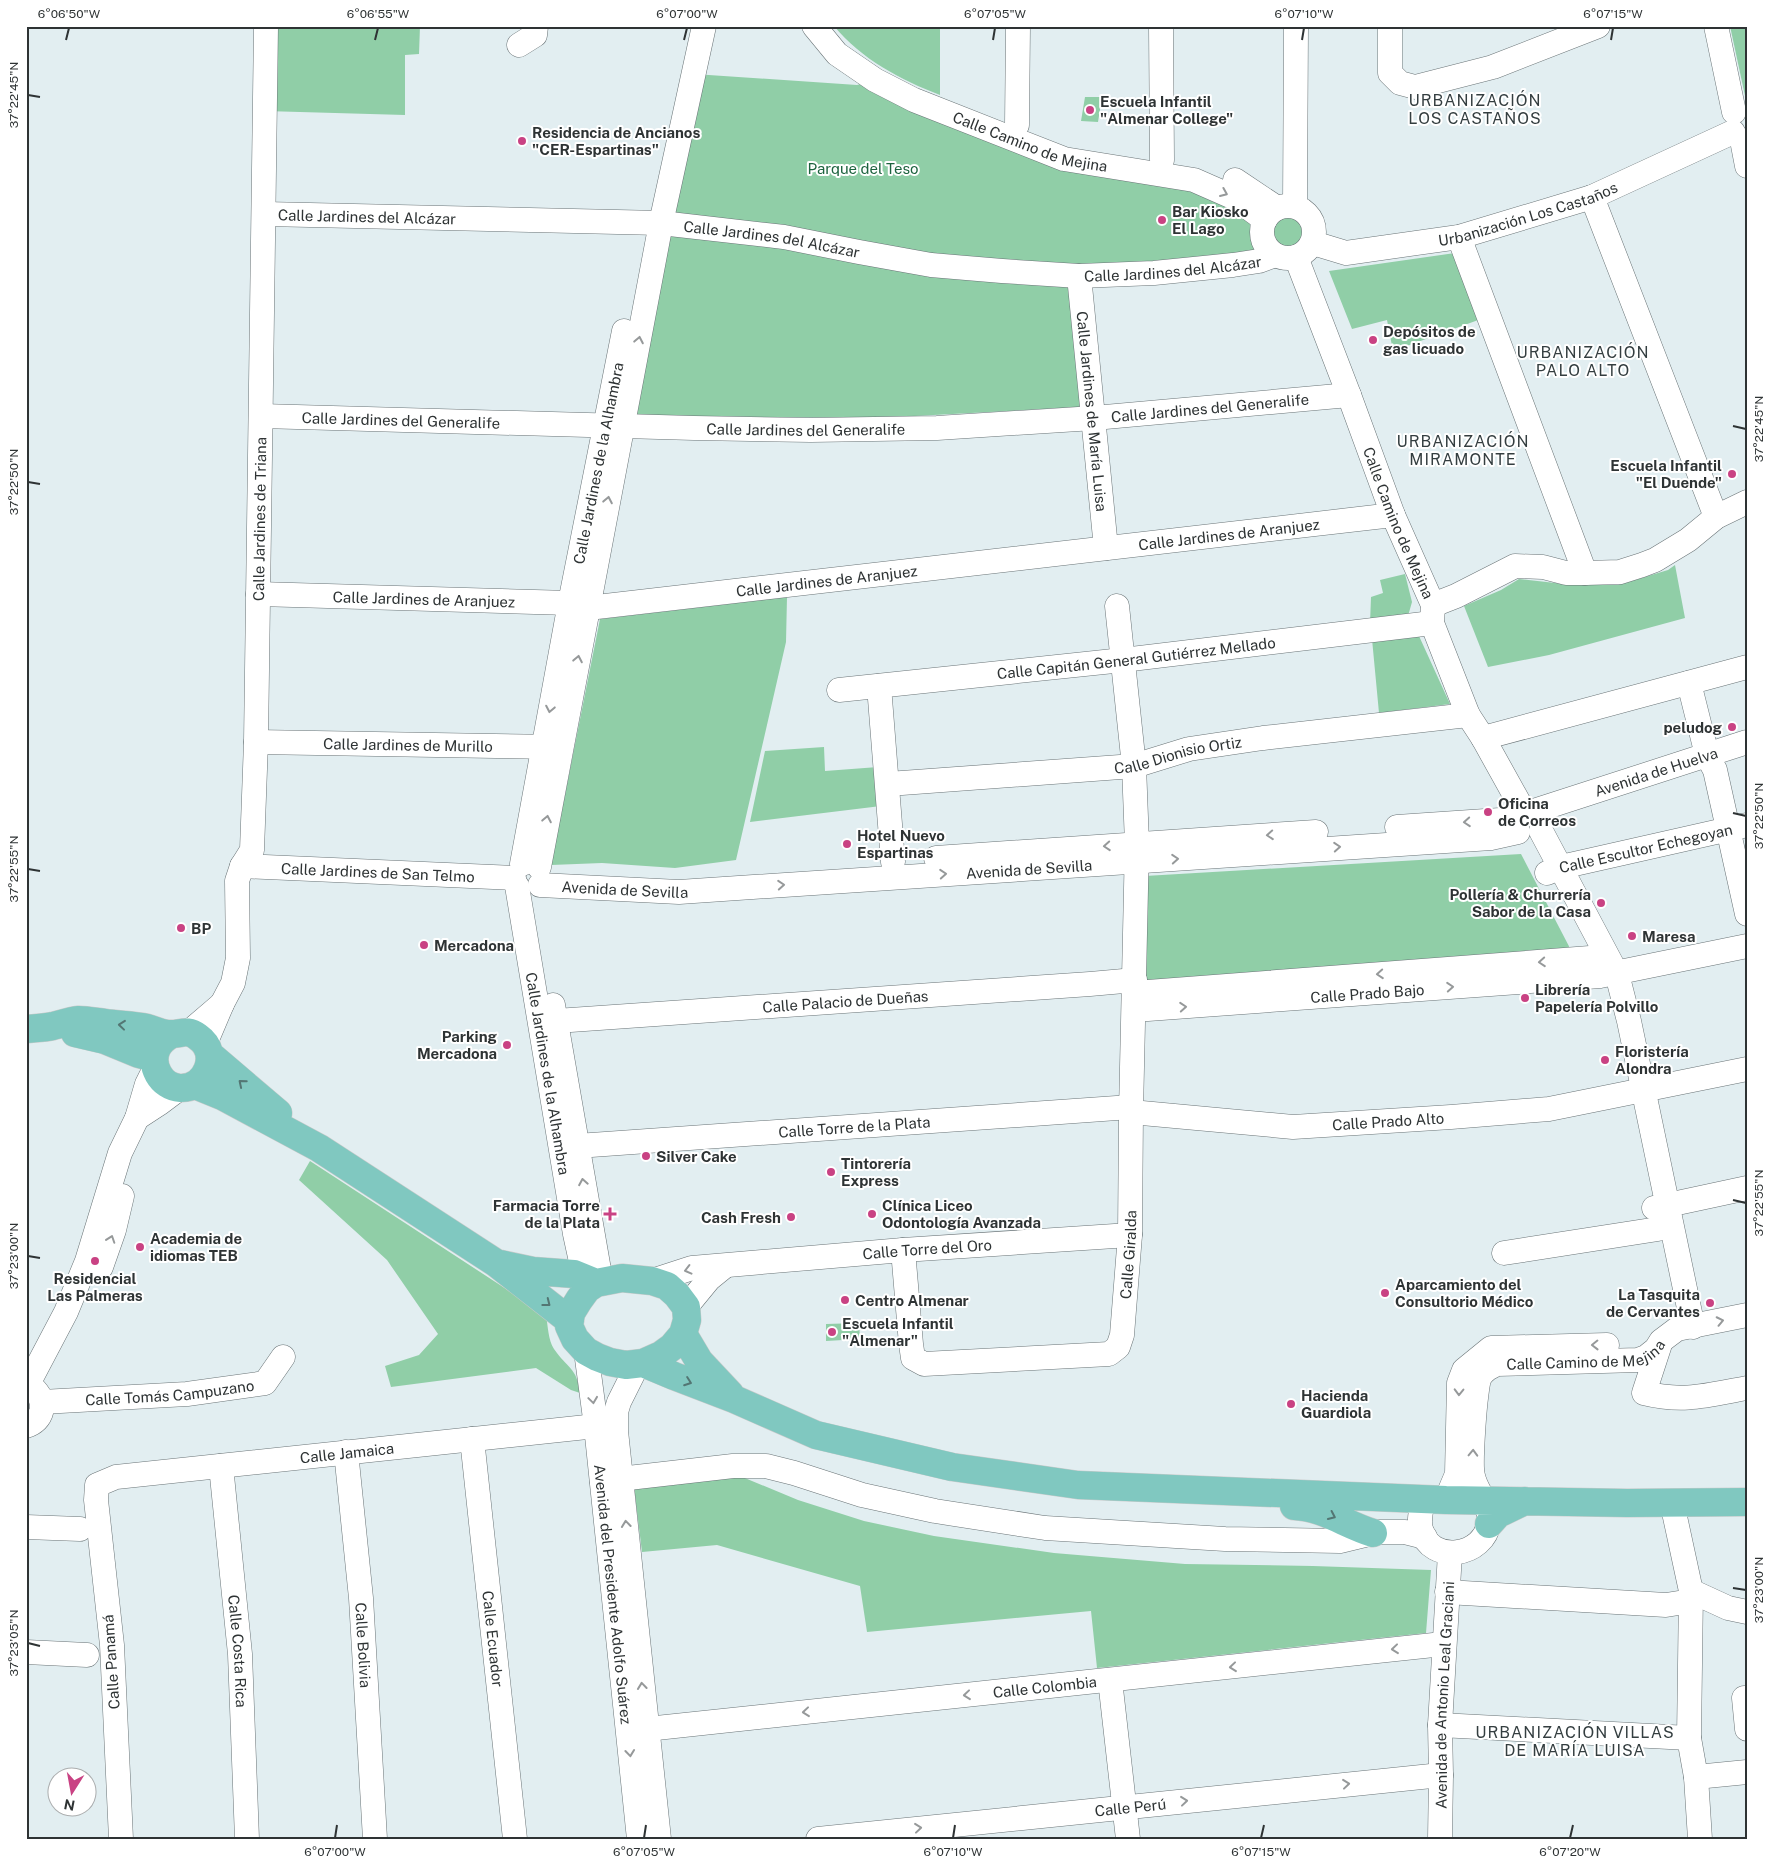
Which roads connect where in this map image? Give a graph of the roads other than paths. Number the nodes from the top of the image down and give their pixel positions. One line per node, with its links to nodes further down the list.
1 (266, 26): 22 (street, Calle Jardines de Triana)
2 (536, 26): 14 (street)
3 (688, 26): 15 (street, Calle Jardines de la Alhambra)
4 (704, 26): 15 (street, Calle Jardines de la Alhambra)
5 (814, 26): 21 (street, Calle Camino de Mejina, one-way to 21)
6 (834, 26): 17 (street, Calle Camino de Mejina)
7 (1018, 26): 17 (street)
8 (1161, 26): 18 (street)
9 (1296, 26): 21 (street)
10 (1390, 26): 11 (street)
11 (1598, 26)
12 (1716, 26): 16 (street)
13 (1730, 26): 16 (street)
14 (519, 45)
15 (688, 65): 23 (street, Calle Jardines de la Alhambra)
16 (1742, 122): 19 (street); 20 (street, Urbanización Los Castaños)
17 (1017, 126): 18 (street, Calle Camino de Mejina)
18 (1162, 160): 21 (street, Calle Camino de Mejina)
19 (1747, 166)
20 (1592, 197): 24 (street, Urbanización Los Castaños); 33 (street)
21 (1279, 211): 25 (street); 25 (street)
22 (264, 214): 23 (street, Calle Jardines del Alcázar); 28 (street, Calle Jardines de Triana)
23 (654, 222): 26 (street, Calle Jardines del Alcázar); 30 (street, Calle Jardines de la Alhambra)
24 (1459, 237): 25 (street, Urbanización Los Castaños); 35 (street)
25 (1295, 251): 26 (street, Calle Jardines del Alcázar); 27 (street, Calle Camino de Mejina)
26 (1080, 276): 29 (street, Calle Jardines de María Luisa)
27 (1350, 395): 29 (street, Calle Jardines del Generalife); 32 (street, Calle Camino de Mejina)
28 (261, 416): 30 (street, Calle Jardines del Generalife); 36 (street, Calle Jardines de Triana)
29 (1094, 418): 30 (street, Calle Jardines del Generalife); 34 (street, Calle Jardines de María Luisa)
30 (614, 425): 37 (street, Calle Jardines de la Alhambra)
31 (1747, 502): 33 (street)
32 (1394, 515): 34 (street, Calle Jardines de Aranjuez); 39 (street, Calle Camino de Mejina)
33 (1716, 518): 35 (street)
34 (1106, 548): 37 (street, Calle Jardines de Aranjuez)
35 (1585, 573): 39 (street)
36 (258, 594): 37 (street, Calle Jardines de Aranjuez); 47 (street, Calle Jardines de Triana)
37 (579, 605): 49 (street, Calle Jardines de la Alhambra)
38 (1117, 606): 40 (street, Calle Giralda)
39 (1432, 614): 40 (street, Calle Capitán General Gutiérrez Mellado); 45 (street, Calle Camino de Mejina)
40 (1123, 660): 43 (street, Calle Capitán General Gutiérrez Mellado); 52 (street, Calle Giralda)
41 (1747, 667): 42 (street)
42 (1689, 683): 46 (street); 51 (street)
43 (879, 686): 44 (street, Calle Capitán General Gutiérrez Mellado); 53 (street)
44 (839, 690)
45 (1468, 715): 46 (street, Calle Camino de Mejina); 52 (street, Calle Dionisio Ortiz)
46 (1483, 738): 54 (street, Calle Camino de Mejina)
47 (256, 742): 49 (street, Calle Jardines de Murillo); 58 (street, Calle Jardines de Triana)
48 (1747, 742): 51 (street, Avenida de Huelva)
49 (552, 747): 60 (street, Calle Jardines de la Alhambra)
50 (1747, 760): 51 (street, Avenida de Huelva)
51 (1711, 763): 54 (street, Avenida de Huelva); 55 (street)
52 (1134, 766): 53 (street, Calle Dionisio Ortiz); 56 (street, Calle Giralda)
53 (888, 784): 57 (street)
54 (1530, 823): 56 (street, Avenida de Sevilla); 59 (street, Calle Camino de Mejina)
55 (1737, 827): 59 (street, Calle Escultor Echegoyan); 61 (street)
56 (1137, 853): 57 (street, Avenida de Sevilla, one-way to 57); 60 (street, Avenida de Sevilla, one-way to 56); 64 (street, Calle Giralda)
57 (894, 862): 60 (street, Avenida de Sevilla)
58 (242, 866): 60 (street, Calle Jardines de San Telmo); 67 (street, Calle Jardines de Triana)
59 (1554, 870): 63 (street, Calle Camino de Mejina)
60 (530, 878): 65 (street, Calle Jardines de la Alhambra); 78 (street, Calle Jardines de la Alhambra)
61 (1747, 914)
62 (1747, 946): 63 (street, Calle Prado Bajo)
63 (1602, 970): 64 (street, Calle Prado Bajo); 71 (street, Calle Camino de Mejina)
64 (1135, 994): 65 (street, Calle Palacio de Dueñas); 72 (street, Calle Giralda)
65 (556, 1021): 74 (street, Calle Jardines de la Alhambra)
66 (38, 1028): 67 (main road, one-way to 66); 68 (main road)
67 (193, 1042): 68 (main road); 70 (main road); 75 (main road, one-way to 67)
68 (155, 1063): 70 (main road); 73 (street)
69 (1747, 1069): 71 (street, Calle Prado Alto)
70 (188, 1086): 73 (street); 75 (main road)
71 (1636, 1092): 72 (street, Calle Prado Alto); 77 (street, Calle Camino de Mejina)
72 (1131, 1110): 74 (street, Calle Torre de la Plata); 79 (street, Calle Giralda)
73 (137, 1118): 97 (street)
74 (577, 1146): 86 (street, Calle Jardines de la Alhambra, one-way to 74)
75 (319, 1148): 82 (main road)
76 (1747, 1188): 77 (street)
77 (1660, 1214): 81 (street); 90 (street, Calle Camino de Mejina)
78 (575, 1234): 84 (street); 86 (street, Calle Jardines de la Alhambra)
79 (1130, 1235): 80 (street, Calle Torre del Oro); 80 (street, Calle Giralda)
80 (903, 1250): 83 (street, Calle Torre del Oro)
81 (1504, 1253)
82 (496, 1263): 84 (main road); 89 (main road, one-way to 89)
83 (724, 1266): 85 (street, Calle Torre del Oro, one-way to 85); 87 (street)
84 (552, 1272): 86 (main road)
85 (652, 1281): 86 (main road); 87 (main road)
86 (593, 1283): 89 (main road)
87 (686, 1307): 91 (main road)
88 (1747, 1315): 90 (street, one-way to 88)
89 (570, 1321): 92 (main road)
90 (1677, 1332): 95 (street, Calle Camino de Mejina); 96 (street)
91 (683, 1334): 94 (main road); 98 (main road)
92 (586, 1352): 94 (main road); 100 (street, Avenida del Presidente Adolfo Suárez, one-way to 100)
93 (283, 1357): 97 (street, Calle Tomás Campuzano)
94 (641, 1363): 98 (main road, one-way to 98); 104 (street, Avenida del Presidente Adolfo Suárez)
95 (1480, 1364): 107 (street, Calle Camino de Mejina, one-way to 107); 110 (street, Calle Camino de Mejina, one-way to 95)
96 (1747, 1388)
97 (34, 1392): 99 (street)
98 (734, 1399): 106 (main road)
99 (26, 1426)
100 (596, 1426): 101 (street, Calle Jamaica); 104 (street, Avenida del Presidente Adolfo Suárez)
101 (472, 1439): 102 (street, Calle Jamaica); 135 (street, Calle Ecuador)
102 (346, 1452): 103 (street, Calle Jamaica); 134 (street, Calle Bolivia)
103 (221, 1466): 105 (street, Calle Jamaica); 133 (street, Calle Costa Rica)
104 (612, 1479): 113 (street); 125 (street, Avenida del Presidente Adolfo Suárez, one-way to 104); 136 (street, Avenida del Presidente Adolfo Suárez, one-way to 136)
105 (97, 1485): 132 (street, Calle Panamá)
106 (1078, 1485): 107 (main road); 113 (main road, one-way to 113)
107 (1434, 1499): 110 (main road); 114 (street)
108 (1747, 1502): 109 (main road)
109 (1672, 1503): 110 (main road); 117 (street)
110 (1486, 1511): 115 (street)
111 (26, 1527): 112 (street)
112 (80, 1529)
113 (1373, 1533): 114 (street)
114 (1425, 1537): 115 (street)
115 (1450, 1553): 116 (street, Avenida de Antonio Leal Graciani)
116 (1447, 1592): 117 (street); 119 (street, Avenida de Antonio Leal Graciani)
117 (1692, 1596): 118 (street); 127 (street)
118 (1747, 1612)
119 (1443, 1644): 122 (street, Calle Colombia, one-way to 122); 124 (street, Avenida de Antonio Leal Graciani)
120 (87, 1655): 121 (street)
121 (27, 1658)
122 (1110, 1680): 125 (street, Calle Colombia, one-way to 125); 131 (street)
123 (1747, 1698): 126 (street)
124 (1440, 1725): 127 (street); 129 (street, Avenida de Antonio Leal Graciani)
125 (647, 1729): 137 (street, Avenida del Presidente Adolfo Suárez)
126 (1747, 1729)
127 (1689, 1738): 130 (street)
128 (1747, 1772): 130 (street)
129 (1441, 1775): 131 (street, Calle Perú, one-way to 129); 140 (street, Avenida de Antonio Leal Graciani)
130 (1696, 1776): 141 (street)
131 (1124, 1807): 138 (street, Calle Perú, one-way to 131); 139 (street)
132 (121, 1839)
133 (247, 1839)
134 (375, 1839)
135 (515, 1839)
136 (639, 1839)
137 (658, 1839)
138 (818, 1839)
139 (1128, 1839)
140 (1440, 1839)
141 (1700, 1839)

